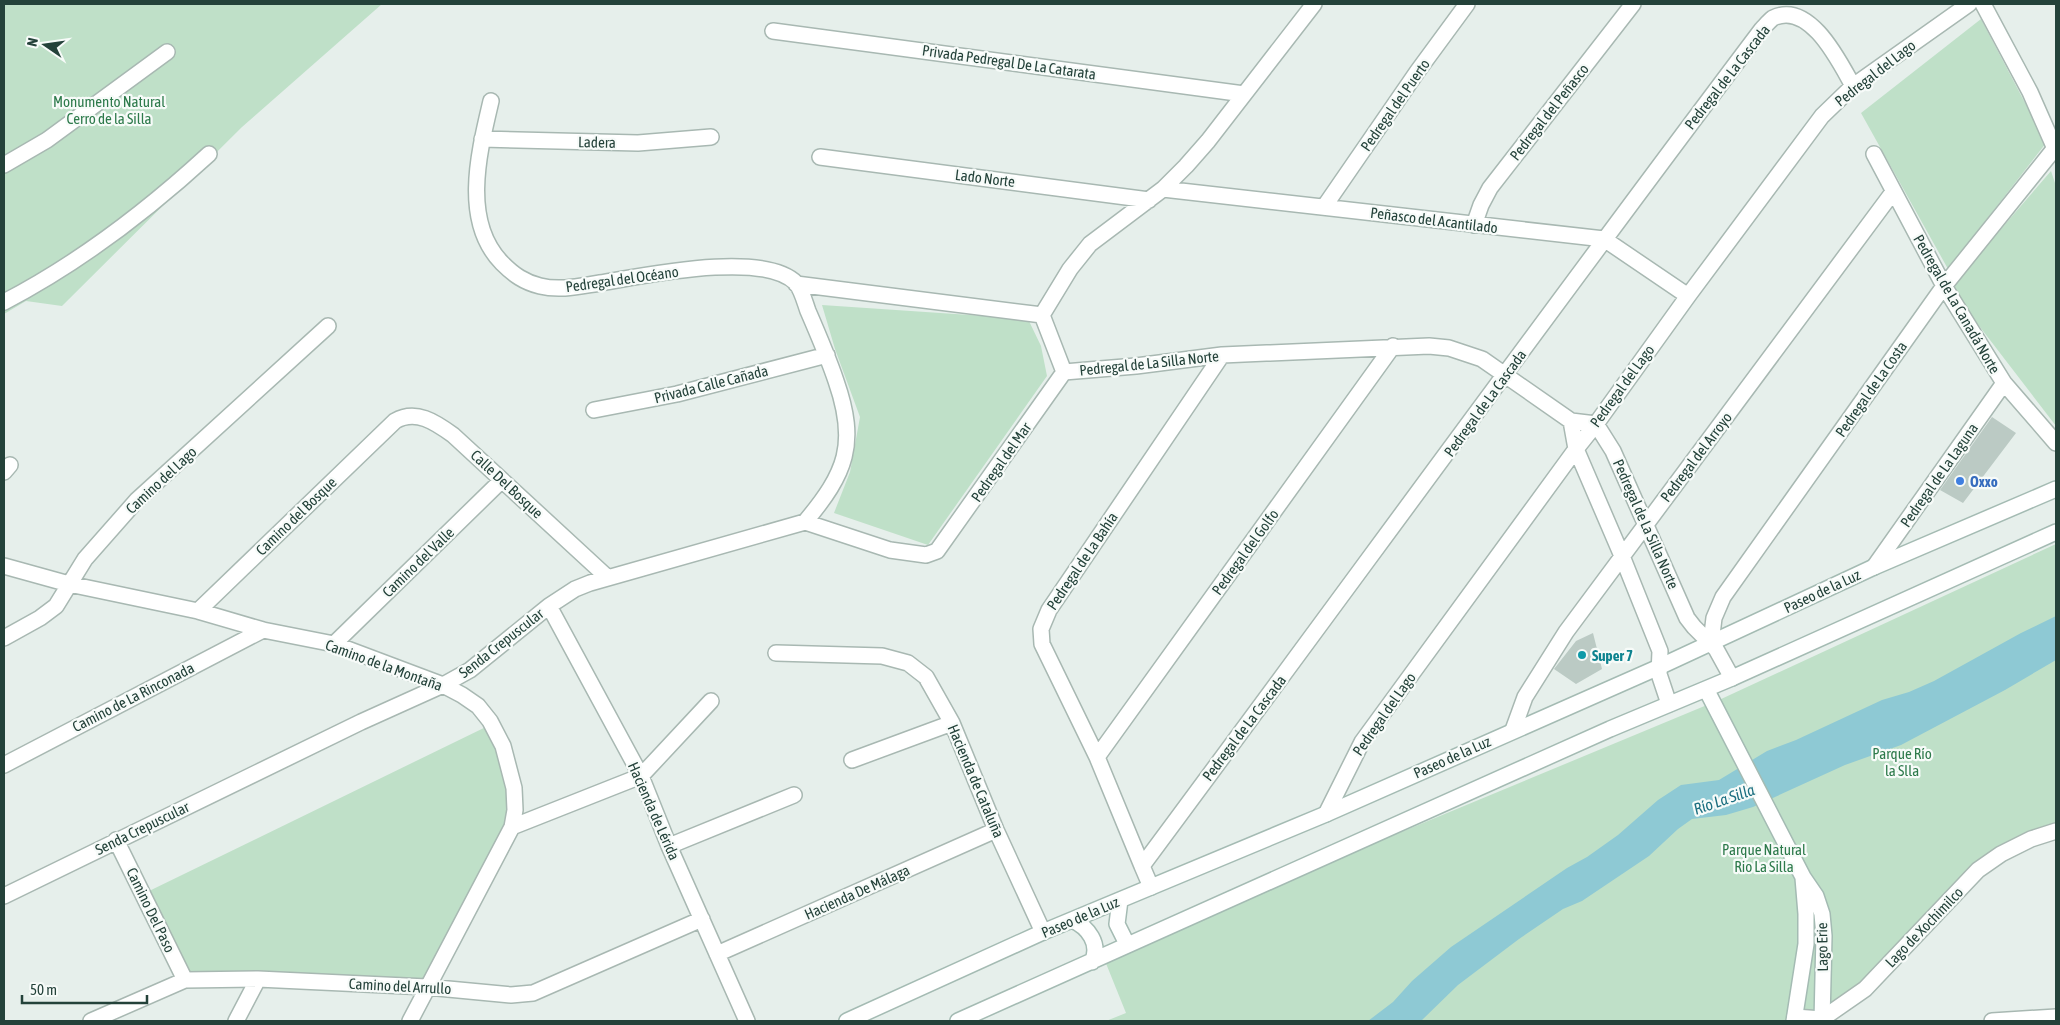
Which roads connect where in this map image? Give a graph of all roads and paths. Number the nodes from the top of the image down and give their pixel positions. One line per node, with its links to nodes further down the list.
1 (1314, 4): 9 (street)
2 (1467, 4): 21 (street, Pedregal del Puerto)
3 (1633, 4): 22 (street, Pedregal del Peñasco)
4 (1968, 4): 8 (street, Pedregal del Lago)
5 (1983, 4): 13 (street)
6 (773, 31): 9 (street, Privada Pedregal De La Catarata)
7 (167, 52): 17 (street)
8 (1853, 86): 23 (street, Pedregal de La Cascada); 26 (street, Pedregal del Lago)
9 (1244, 94): 18 (street)
10 (491, 101): 12 (street, Pedregal del Océano)
11 (711, 137): 12 (street, Ladera)
12 (482, 139): 24 (street, Pedregal del Océano)
13 (2056, 150): 25 (street, Pedregal de La Costa)
14 (209, 154): 27 (street)
15 (1874, 154): 19 (street, Pedregal de La Canadá Norte)
16 (820, 157): 20 (street, Lado Norte)
17 (4, 165)
18 (1163, 189): 20 (street); 21 (street, Peñasco del Acantilado)
19 (1893, 192): 25 (street, Pedregal de La Canadá Norte); 45 (street, Pedregal del Arroyo)
20 (1149, 200): 28 (street)
21 (1324, 208): 22 (street, Peñasco del Acantilado)
22 (1474, 225): 23 (street, Peñasco del Acantilado)
23 (1604, 238): 26 (street, Peñasco del Acantilado); 34 (street, Pedregal de La Cascada)
24 (796, 284): 28 (street, Pedregal del Océano); 31 (street)
25 (1944, 286): 35 (street, Pedregal de La Canadá Norte); 56 (street, Pedregal de La Costa)
26 (1688, 296): 39 (street, Pedregal del Lago)
27 (4, 302)
28 (1042, 315): 33 (street, Pedregal de La Silla Norte)
29 (328, 326): 51 (street, Camino del Lago)
30 (1393, 346): 32 (street, Pedregal de La Silla Norte); 34 (street, Pedregal de La Silla Norte); 67 (street, Pedregal del Golfo)
31 (827, 355): 36 (street, Privada Calle Cañada); 44 (street)
32 (1222, 355): 33 (street, Pedregal de La Silla Norte); 67 (street, Pedregal de La Bahía)
33 (1064, 372): 44 (street, Pedregal del Mar)
34 (1506, 375): 37 (street, Pedregal de La Silla Norte); 78 (street, Pedregal de La Cascada)
35 (2004, 383): 40 (street, Pedregal de La Canadá Norte); 49 (street, Pedregal de La Laguna)
36 (594, 410)
37 (1571, 420): 39 (street, Pedregal de La Silla Norte); 41 (street)
38 (395, 421): 42 (street, Calle Del Bosque); 53 (street, Camino del Bosque)
39 (1596, 424): 41 (street, Pedregal del Lago); 45 (street, Pedregal de La Silla Norte)
40 (2056, 443)
41 (1576, 449): 47 (street); 72 (street, Pedregal del Lago)
42 (502, 480): 50 (street, Calle Del Bosque); 57 (street, Camino del Valle)
43 (2056, 489): 49 (street, Paseo de la Luz)
44 (805, 522): 50 (street, Senda Crepuscular)
45 (1646, 524): 47 (street, Pedregal del Arroyo); 56 (street, Pedregal de La Silla Norte)
46 (2056, 532): 60 (street)
47 (1622, 556): 59 (street); 66 (street, Pedregal del Arroyo)
48 (4, 566): 51 (street, Camino de la Montaña)
49 (1874, 566): 56 (street, Paseo de la Luz)
50 (607, 577): 52 (street, Senda Crepuscular)
51 (69, 584): 53 (street, Camino de la Montaña); 55 (street, Camino del Lago)
52 (549, 606): 61 (street, Senda Crepuscular); 70 (street, Hacienda de Lérida)
53 (198, 611): 54 (street, Camino de la Montaña)
54 (263, 630): 57 (street, Camino de la Montaña); 69 (street, Camino de La Rinconada)
55 (4, 638)
56 (1711, 643): 59 (street, Paseo de la Luz); 60 (street, Pedregal de La Silla Norte)
57 (334, 644): 61 (street, Camino de la Montaña)
58 (776, 653): 65 (street, Hacienda de Cataluña)
59 (1659, 667): 64 (street); 66 (street, Paseo de la Luz)
60 (1732, 678): 62 (street)
61 (443, 685): 73 (street, Camino de la Montaña); 76 (street, Senda Crepuscular)
62 (1706, 689): 64 (street); 79 (street, Lago Erie)
63 (711, 701): 70 (street)
64 (1669, 704): 86 (street)
65 (952, 722): 68 (street); 74 (street, Hacienda de Cataluña)
66 (1514, 730): 72 (street, Paseo de la Luz)
67 (1097, 757): 78 (street, Pedregal de La Bahía)
68 (852, 760)
69 (4, 765)
70 (640, 776): 73 (street); 77 (street, Hacienda de Lérida)
71 (794, 795): 77 (street)
72 (1326, 814): 80 (street, Paseo de la Luz)
73 (512, 827): 91 (street, Camino de la Montaña)
74 (996, 830): 85 (street, Hacienda de Cataluña); 87 (street, Hacienda De Málaga)
75 (2056, 831): 94 (street, Lago de Xochimilco)
76 (116, 840): 81 (street, Senda Crepuscular); 90 (street, Camino Del Paso)
77 (669, 846): 83 (street, Hacienda de Lérida)
78 (1142, 866): 80 (street)
79 (1800, 871): 93 (street, Lago Erie); 94 (street, Lago Erie)
80 (1150, 887): 82 (street, Paseo de la Luz)
81 (4, 895)
82 (1120, 900): 84 (street, Paseo de la Luz); 86 (street)
83 (702, 918): 87 (street, Hacienda de Lérida); 91 (street, Camino del Arrullo)
84 (1072, 920): 85 (street, Paseo de la Luz); 88 (street)
85 (1043, 932): 99 (street, Paseo de la Luz)
86 (1127, 944): 88 (street)
87 (717, 954): 98 (street, Hacienda de Lérida)
88 (1092, 962): 100 (street)
89 (258, 979): 90 (street, Camino del Arrullo); 91 (street, Camino del Arrullo); 96 (street)
90 (185, 980): 95 (street, Camino del Arrullo)
91 (427, 986): 97 (street, Camino de la Montaña)
92 (2056, 1017): 101 (street)
93 (1794, 1019): 94 (street)
94 (1822, 1020)
95 (91, 1021)
96 (236, 1021)
97 (410, 1021)
98 (747, 1021)
99 (846, 1021)
100 (958, 1021)
101 (1999, 1021)

